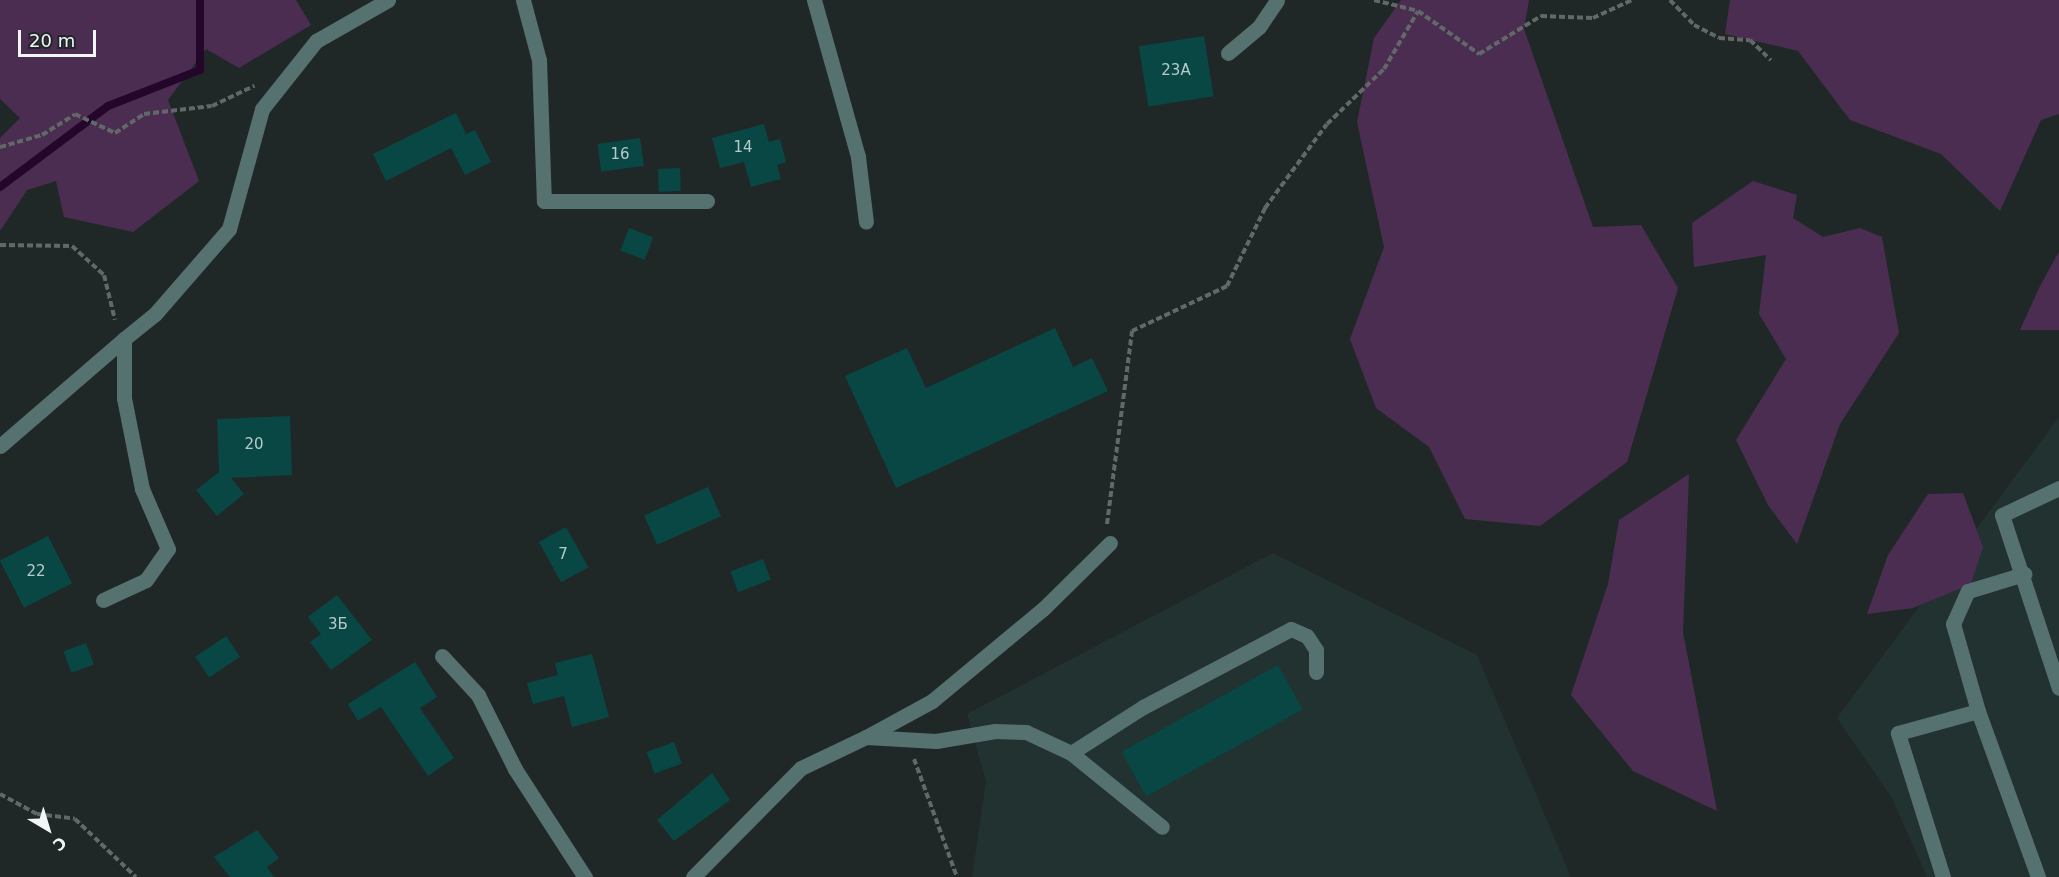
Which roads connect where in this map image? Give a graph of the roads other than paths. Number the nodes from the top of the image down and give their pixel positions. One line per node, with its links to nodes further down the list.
1 (388, 0): 8 (street)
2 (523, 0): 6 (street)
3 (814, 0): 7 (street)
4 (1277, 0): 5 (street)
5 (1228, 53)
6 (707, 201)
7 (866, 222)
8 (124, 339): 9 (street); 13 (street)
9 (0, 446)
10 (2059, 488): 12 (street)
11 (1110, 543): 18 (street)
12 (2024, 574): 16 (street); 17 (street)
13 (103, 600)
14 (442, 656): 21 (street)
15 (1316, 672): 19 (street)
16 (2059, 688)
17 (1978, 711): 23 (street); 24 (street)
18 (866, 738): 19 (street); 22 (street)
19 (1071, 753): 20 (street)
20 (1162, 827)
21 (585, 877)
22 (693, 877)
23 (1943, 877)
24 (2038, 877)

